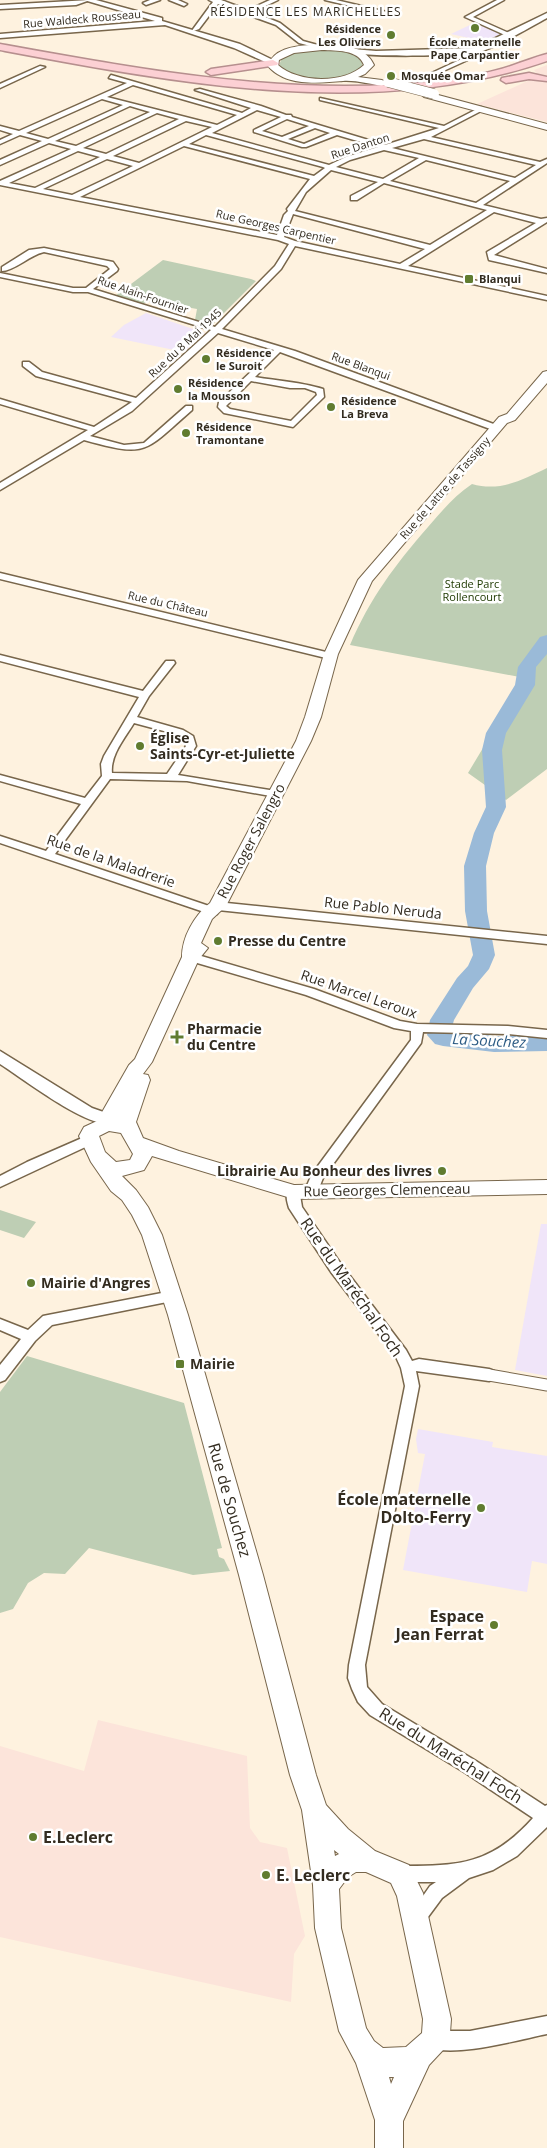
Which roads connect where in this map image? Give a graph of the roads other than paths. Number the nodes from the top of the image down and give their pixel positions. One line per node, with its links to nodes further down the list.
1 (88, 0): 10 (street); 14 (street)
2 (157, 0): 8 (street)
3 (172, 0): 9 (street)
4 (216, 0): 11 (street); 15 (street)
5 (275, 0): 11 (street)
6 (328, 0): 12 (street)
7 (501, 0): 16 (street)
8 (146, 3)
9 (184, 4)
10 (0, 7)
11 (248, 12): 18 (street)
12 (384, 12)
13 (547, 15): 16 (street)
14 (165, 23): 15 (street); 17 (street, Rue Waldeck Rousseau)
15 (193, 31): 23 (street)
16 (509, 35): 20 (street)
17 (0, 36)
18 (295, 48): 22 (main road); 23 (street); 27 (main road)
19 (458, 50): 20 (street); 24 (street); 26 (street)
20 (477, 50): 26 (street)
21 (0, 51): 29 (highway); 30 (highway)
22 (352, 51): 24 (street); 31 (main road)
23 (253, 52): 27 (street)
24 (397, 52): 31 (street)
25 (547, 57): 30 (highway)
26 (463, 59): 33 (street)
27 (273, 62): 30 (highway); 34 (main road)
28 (547, 62): 40 (highway)
29 (40, 63): 38 (street); 40 (highway)
30 (91, 64)
31 (368, 65): 34 (main road); 37 (main road)
32 (111, 77): 36 (street)
33 (426, 77)
34 (340, 79): 37 (main road)
35 (543, 79): 40 (highway)
36 (133, 83): 41 (street); 47 (street)
37 (385, 83): 40 (main road, bridge)
38 (0, 86)
39 (198, 90): 44 (street)
40 (435, 94): 45 (main road); 51 (main road)
41 (102, 97): 43 (street); 56 (street)
42 (322, 100): 54 (street)
43 (130, 104): 46 (street); 60 (street)
44 (259, 107): 47 (street); 48 (street)
45 (481, 109): 51 (main road); 54 (street, Rue Danton)
46 (157, 111): 49 (street); 64 (street)
47 (243, 115): 52 (street)
48 (289, 116): 50 (street); 59 (street)
49 (186, 118): 52 (street); 65 (street)
50 (317, 125): 55 (street); 59 (street)
51 (547, 126)
52 (218, 127): 57 (street)
53 (0, 128): 56 (street)
54 (444, 128): 58 (street, Rue Danton)
55 (338, 132): 59 (street); 63 (street)
56 (20, 133): 60 (street); 61 (street)
57 (206, 133): 62 (street); 70 (street)
58 (424, 137): 63 (street, Rue Danton); 67 (street)
59 (282, 139)
60 (48, 141): 64 (street); 68 (street)
61 (0, 142)
62 (183, 144): 69 (street); 71 (street)
63 (384, 147): 66 (street); 70 (street, Rue Danton)
64 (77, 149): 65 (street); 74 (street)
65 (105, 156): 69 (street); 75 (street)
66 (424, 158): 72 (street); 73 (street)
67 (544, 162): 72 (street)
68 (0, 163)
69 (138, 165): 76 (street)
70 (328, 167): 71 (street, Rue Danton); 73 (street)
71 (313, 178): 80 (street, Rue Danton)
72 (516, 180): 78 (street)
73 (382, 181): 77 (street); 78 (street)
74 (2, 183): 75 (street, Rue Georges Carpentier)
75 (36, 190): 76 (street, Rue Georges Carpentier)
76 (74, 197): 82 (street, Rue Georges Carpentier)
77 (354, 198)
78 (477, 205): 79 (street)
79 (494, 209): 81 (street); 84 (street)
80 (292, 212): 82 (street, Rue Danton); 84 (street)
81 (545, 220): 86 (street)
82 (280, 238): 83 (street, Rue Georges Carpentier)
83 (293, 243): 85 (street, Rue Georges Carpentier); 90 (street, Rue du 8 Mai 1945)
84 (431, 248): 85 (street)
85 (400, 267): 89 (street, Rue Georges Carpentier)
86 (547, 270)
87 (2, 272): 88 (street); 88 (street, Rue Alain-Fournier)
88 (89, 290): 90 (street, Rue Alain-Fournier)
89 (545, 295)
90 (216, 331): 91 (street, Rue Blanqui); 96 (street, Rue du 8 Mai 1945)
91 (279, 349): 95 (street); 99 (street, Rue Blanqui)
92 (26, 364): 96 (street)
93 (547, 365): 99 (main road, Rue de Lattre de Tassigny)
94 (547, 375): 99 (main road, Rue de Lattre de Tassigny)
95 (250, 378): 95 (street)
96 (138, 401): 100 (street, Rue du 8 Mai 1945)
97 (0, 402): 100 (street)
98 (189, 408): 101 (street)
99 (499, 424): 103 (main road, Rue de Lattre de Tassigny)
100 (95, 430): 101 (street, Rue du 8 Mai 1945)
101 (80, 439): 102 (street, Rue du 8 Mai 1945)
102 (0, 487)
103 (386, 555): 105 (main road, Rue Roger Salengro)
104 (0, 576): 105 (street, Rue du Château)
105 (330, 656): 113 (main road, Rue Roger Salengro)
106 (0, 658): 108 (street)
107 (170, 663): 108 (street)
108 (145, 695): 109 (street)
109 (131, 719): 110 (street); 111 (street)
110 (107, 776): 111 (street); 114 (street)
111 (171, 777): 113 (street)
112 (0, 778): 114 (street)
113 (276, 794): 117 (main road, Rue Roger Salengro)
114 (86, 802): 116 (street)
115 (0, 839): 116 (street, Rue de la Maladrerie)
116 (49, 855): 117 (street, Rue de la Maladrerie)
117 (215, 908): 118 (street, Rue Pablo Neruda); 119 (main road, Rue Roger Salengro)
118 (547, 940)
119 (191, 957): 120 (street, Rue Marcel Leroux); 123 (main road, Rue Roger Salengro)
120 (417, 1028): 121 (street); 129 (street, Rue Marcel Leroux)
121 (547, 1034)
122 (0, 1056): 124 (street)
123 (143, 1062): 124 (main road, Rue Roger Salengro); 125 (main road, Rue Roger Salengro)
124 (98, 1129): 125 (main road); 126 (main road, Rue de Souchez); 127 (street)
125 (134, 1149): 126 (main road); 129 (main road, Rue Georges Clemenceau); 130 (main road)
126 (105, 1165): 130 (main road, Rue de Souchez)
127 (0, 1182)
128 (547, 1187): 129 (main road, Rue Georges Clemenceau)
129 (303, 1191): 134 (street, Rue du Maréchal Foch)
130 (129, 1195): 131 (main road, Rue de Souchez)
131 (172, 1296): 133 (street); 138 (main road, Rue de Souchez)
132 (0, 1324): 133 (street)
133 (30, 1337): 136 (street)
134 (408, 1368): 135 (street); 139 (street, Rue du Maréchal Foch)
135 (489, 1375): 137 (street)
136 (0, 1376)
137 (547, 1385)
138 (315, 1810): 140 (main road, Rue de Souchez); 143 (main road, Rue de Souchez)
139 (546, 1815): 141 (street)
140 (366, 1860): 142 (main road); 143 (main road)
141 (464, 1871): 142 (street); 144 (street)
142 (400, 1874): 144 (main road)
143 (326, 1885): 147 (main road, Rue de Souchez)
144 (416, 1920): 146 (main road)
145 (547, 2025): 146 (street)
146 (427, 2047): 147 (main road); 148 (main road)
147 (367, 2053): 148 (main road)
148 (389, 2120): 149 (main road)
149 (389, 2148)

